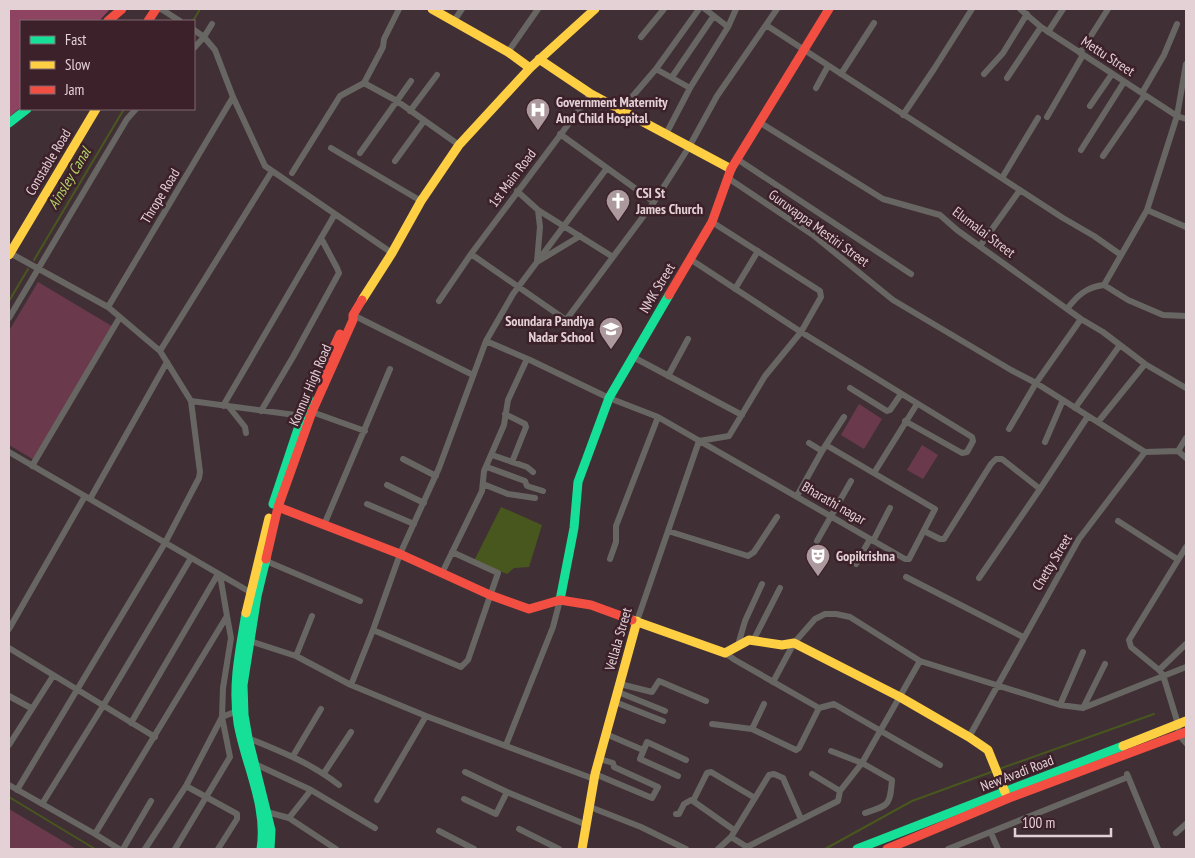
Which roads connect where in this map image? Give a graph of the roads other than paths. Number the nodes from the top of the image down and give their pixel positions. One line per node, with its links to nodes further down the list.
1 (122, 9): 20 (main road)
2 (156, 9): 21 (main road)
3 (161, 9): 22 (street)
4 (400, 9): 51 (street)
5 (432, 9): 23 (main road)
6 (462, 9): 23 (street)
7 (538, 9): 36 (street)
8 (595, 9): 38 (main road, Konnur High Road)
9 (664, 9): 33 (street)
10 (699, 9): 42 (street)
11 (705, 9): 19 (street)
12 (736, 9): 28 (street)
13 (777, 9): 27 (street)
14 (829, 9): 35 (main road, NMK Street)
15 (972, 9): 64 (street)
16 (1063, 9): 31 (street)
17 (1108, 9): 37 (street)
18 (1025, 11): 29 (street, Mettu Street); 44 (street)
19 (714, 17): 28 (street); 47 (street)
20 (109, 20)
21 (149, 20)
22 (178, 20)
23 (454, 21): 36 (main road)
24 (874, 23): 43 (street)
25 (212, 24): 32 (street)
26 (1177, 24): 55 (street)
27 (766, 25): 35 (street); 75 (street)
28 (728, 27): 52 (street)
29 (1041, 27): 31 (street, Mettu Street); 48 (street)
30 (195, 31): 32 (street)
31 (1048, 32): 37 (street, Mettu Street)
32 (204, 37): 34 (street); 56 (street)
33 (640, 37)
34 (195, 47)
35 (803, 50): 40 (street); 70 (main road, NMK Street)
36 (508, 52): 41 (main road)
37 (1082, 54): 45 (street, Mettu Street); 66 (street)
38 (539, 59): 41 (main road, Konnur High Road); 54 (main road)
39 (1186, 64): 65 (street)
40 (828, 66): 43 (street); 53 (street)
41 (530, 68): 74 (main road, Konnur High Road)
42 (656, 69): 47 (street); 63 (street)
43 (841, 74): 64 (street)
44 (984, 74)
45 (1112, 74): 50 (street, Mettu Street); 58 (street)
46 (437, 75): 62 (street)
47 (672, 77): 52 (street)
48 (1007, 78)
49 (411, 81): 57 (street)
50 (1124, 82): 55 (street, Mettu Street); 77 (street)
51 (364, 83): 57 (street); 84 (street)
52 (690, 88): 73 (street)
53 (816, 88)
54 (591, 94): 63 (main road); 72 (street, 1st Main Road)
55 (1144, 94): 65 (street, Mettu Street); 79 (street)
56 (233, 97): 83 (street); 114 (street, Thrope Road)
57 (397, 101): 62 (street); 78 (street)
58 (1090, 106)
59 (26, 110): 71 (main road)
60 (95, 110): 102 (main road, Constable Road)
61 (135, 110): 108 (street)
62 (410, 111): 69 (street)
63 (620, 111): 73 (main road)
64 (903, 114): 86 (street)
65 (1177, 116): 68 (street, Mettu Street); 92 (street)
66 (1047, 117)
67 (1038, 118): 86 (street)
68 (1186, 119)
69 (424, 121): 74 (street); 81 (street)
70 (759, 122): 80 (main road, NMK Street); 99 (street, Elumalai Street)
71 (9, 123)
72 (560, 134): 82 (street); 88 (street, 1st Main Road)
73 (666, 134): 75 (main road)
74 (459, 145): 89 (main road, Konnur High Road)
75 (689, 147): 85 (main road); 90 (street)
76 (331, 148): 89 (street)
77 (1081, 150)
78 (360, 153)
79 (1103, 156)
80 (737, 159): 85 (main road, NMK Street); 109 (street)
81 (395, 161)
82 (607, 168): 90 (street); 95 (street)
83 (272, 171): 93 (street); 125 (street)
84 (292, 173)
85 (730, 174): 94 (main road, NMK Street); 133 (street, Guruvappa Mestiri Street)
86 (1002, 178): 87 (street)
87 (1020, 190): 99 (street); 104 (street)
88 (517, 191): 91 (street); 103 (street, 1st Main Road)
89 (421, 201): 101 (main road, Konnur High Road)
90 (654, 202): 105 (street)
91 (538, 210): 95 (street); 107 (street)
92 (1147, 210): 96 (street); 104 (street)
93 (335, 214): 98 (street); 101 (street)
94 (712, 222): 100 (street); 106 (main road, NMK Street)
95 (563, 226): 97 (street); 107 (street)
96 (1186, 227)
97 (580, 236): 105 (street); 107 (street)
98 (321, 238): 141 (street); 143 (street)
99 (980, 246): 115 (street, Elumalai Street)
100 (758, 251): 112 (street); 121 (street)
101 (392, 252): 116 (main road, Konnur High Road)
102 (9, 254): 108 (street)
103 (471, 254): 111 (street); 113 (street, 1st Main Road)
104 (1121, 255): 110 (street)
105 (613, 257): 111 (street)
106 (690, 260): 112 (street); 126 (main road, NMK Street)
107 (537, 262): 111 (street)
108 (38, 268): 114 (street); 119 (street)
109 (910, 274)
110 (1104, 286): 115 (street); 117 (street)
111 (518, 288): 123 (street)
112 (736, 289): 121 (street)
113 (439, 301)
114 (108, 307): 118 (street)
115 (1067, 309): 120 (street, Elumalai Street)
116 (353, 316): 131 (street); 144 (main road, Konnur High Road); 147 (main road)
117 (1186, 316)
118 (120, 317): 125 (street); 169 (street)
119 (9, 318)
120 (1081, 319): 124 (street, Elumalai Street); 133 (street)
121 (801, 332): 136 (street); 146 (street)
122 (688, 339): 132 (street)
123 (486, 341): 127 (street, Bharathi nagar); 131 (street)
124 (1120, 345): 129 (street, Elumalai Street); 142 (street)
125 (160, 351): 128 (street)
126 (633, 357): 132 (street); 137 (main road, NMK Street)
127 (527, 359): 137 (street, Bharathi nagar); 145 (street)
128 (167, 362): 139 (street); 180 (street)
129 (1146, 364): 135 (street, Elumalai Street); 152 (street)
130 (390, 369): 154 (street)
131 (473, 375): 173 (street)
132 (668, 376): 146 (street)
133 (1036, 383): 138 (street, Guruvappa Mestiri Street); 153 (street)
134 (850, 388): 136 (street)
135 (1186, 388)
136 (901, 394): 140 (street)
137 (609, 398): 150 (street, Bharathi nagar); 213 (main road, NMK Street)
138 (1063, 400): 142 (street, Guruvappa Mestiri Street); 159 (street)
139 (191, 401): 141 (street); 195 (street)
140 (916, 404): 151 (street); 151 (street)
141 (226, 406): 143 (street); 155 (street)
142 (1075, 408): 148 (street, Guruvappa Mestiri Street)
143 (261, 410): 147 (street)
144 (312, 412): 154 (street); 184 (main road, Konnur High Road)
145 (505, 414): 165 (street); 168 (street)
146 (742, 415): 157 (street)
147 (303, 416): 210 (main road)
148 (1088, 416): 152 (street, Guruvappa Mestiri Street); 177 (street)
149 (844, 417): 160 (street)
150 (658, 418): 157 (street, Bharathi nagar); 200 (street)
151 (905, 421): 172 (street)
152 (1098, 422): 164 (street, Guruvappa Mestiri Street)
153 (1009, 430)
154 (365, 431): 190 (street)
155 (246, 432)
156 (1186, 438): 162 (street)
157 (699, 441): 179 (street, Bharathi nagar); 191 (street, Vellala Street)
158 (809, 442): 161 (street)
159 (1045, 442)
160 (826, 445): 161 (street); 172 (street)
161 (822, 451): 179 (street)
162 (1178, 451): 164 (street); 166 (street)
163 (9, 452): 169 (street)
164 (1145, 452): 219 (street, Chetty Street)
165 (492, 454): 168 (street); 170 (street)
166 (1186, 458)
167 (403, 459): 173 (street)
168 (512, 462): 171 (street)
169 (32, 466): 180 (street)
170 (486, 466): 175 (street); 178 (street)
171 (533, 472)
172 (874, 472): 192 (street, Bharathi nagar)
173 (436, 476): 182 (street)
174 (851, 481): 186 (street)
175 (483, 484): 181 (street); 197 (street)
176 (387, 485): 182 (street)
177 (1040, 489): 192 (street); 207 (street)
178 (544, 491)
179 (797, 496): 186 (street, Bharathi nagar)
180 (88, 498): 195 (street); 217 (street)
181 (535, 498)
182 (424, 503): 189 (street)
183 (367, 504): 189 (street)
184 (278, 507): 190 (main road); 202 (main road, Konnur High Road)
185 (890, 508): 193 (street)
186 (831, 515): 193 (street, Bharathi nagar); 194 (street)
187 (777, 517): 191 (street)
188 (1118, 521): 201 (street)
189 (414, 524): 198 (street)
190 (324, 525): 198 (main road)
191 (668, 531): 216 (street, Vellala Street)
192 (924, 532): 193 (street, Bharathi nagar)
193 (872, 540): 203 (street)
194 (817, 541)
195 (165, 543): 199 (street); 238 (street)
196 (1186, 547): 201 (street)
197 (452, 552): 204 (street); 211 (street)
198 (400, 554): 204 (main road); 218 (street)
199 (191, 558): 205 (street); 245 (street)
200 (610, 559)
201 (1178, 559): 232 (street)
202 (266, 561): 212 (street); 220 (main road, Konnur High Road)
203 (856, 564)
204 (442, 573): 211 (main road)
205 (219, 574): 210 (street); 214 (street); 255 (street)
206 (906, 577): 219 (street)
207 (979, 578)
208 (762, 584): 224 (street)
209 (780, 588): 221 (street)
210 (250, 592): 250 (main road)
211 (490, 595): 213 (main road); 218 (street)
212 (360, 600)
213 (560, 600): 216 (main road); 268 (street)
214 (227, 616): 253 (street); 263 (street)
215 (312, 616): 228 (street)
216 (637, 621): 227 (main road); 237 (main road, Vellala Street)
217 (9, 629)
218 (373, 630): 235 (street)
219 (1023, 637): 236 (street, Chetty Street)
220 (250, 641): 228 (street); 265 (main road, Konnur High Road)
221 (753, 641): 222 (main road); 224 (main road)
222 (794, 643): 229 (street); 234 (street); 240 (main road)
223 (1186, 644): 232 (street)
224 (738, 645): 227 (main road)
225 (9, 648): 233 (street)
226 (1083, 652): 244 (street)
227 (725, 653): 234 (street)
228 (296, 656): 235 (street)
229 (920, 661): 236 (street); 240 (street)
230 (1104, 664): 249 (street)
231 (1186, 667): 232 (street)
232 (1161, 673): 249 (street); 256 (street)
233 (53, 676): 238 (street); 246 (street)
234 (773, 682): 248 (street)
235 (351, 684): 252 (street)
236 (997, 686): 244 (street); 264 (street, Chetty Street)
237 (619, 688): 241 (street); 242 (main road, Vellala Street); 251 (street)
238 (76, 690): 245 (street); 285 (street)
239 (9, 696): 246 (street)
240 (900, 697): 260 (street); 264 (main road)
241 (706, 701)
242 (615, 702): 254 (street); 262 (main road, Vellala Street)
243 (764, 704): 258 (street)
244 (1060, 704): 249 (street)
245 (103, 706): 255 (street); 296 (street)
246 (31, 708): 267 (street)
247 (321, 708): 271 (street)
248 (819, 708): 258 (street); 260 (street)
249 (1083, 708)
250 (237, 711): 253 (street); 319 (main road)
251 (666, 711)
252 (426, 716): 268 (street); 293 (street)
253 (222, 717): 284 (street); 290 (street)
254 (663, 721)
255 (131, 723): 263 (street)
256 (1182, 723): 261 (street); 289 (main road, New Avadi Road)
257 (712, 724): 258 (street)
258 (752, 729)
259 (351, 732): 278 (street)
260 (880, 732): 274 (street); 276 (street)
261 (1183, 733): 266 (street); 328 (main road, New Avadi Road)
262 (606, 734): 269 (street); 272 (main road, Vellala Street)
263 (155, 737): 311 (street)
264 (969, 737): 289 (main road)
265 (248, 738): 271 (street); 275 (main road, Konnur High Road)
266 (1186, 743)
267 (9, 745)
268 (506, 745): 280 (street)
269 (643, 750): 273 (street); 281 (street)
270 (831, 751): 274 (street)
271 (293, 756): 278 (street)
272 (600, 759): 280 (main road, Vellala Street); 280 (street)
273 (686, 760)
274 (862, 763): 287 (street); 299 (street)
275 (256, 764): 286 (street); 298 (main road, Konnur High Road)
276 (940, 765)
277 (465, 772): 288 (street)
278 (324, 774): 283 (street)
279 (812, 774): 287 (street)
280 (594, 776): 297 (main road, Vellala Street)
281 (678, 776)
282 (9, 785): 285 (street)
283 (339, 785)
284 (186, 786): 290 (street); 316 (street)
285 (17, 790): 296 (street)
286 (311, 790): 301 (street); 305 (street)
287 (840, 791): 302 (street)
288 (507, 792): 292 (street); 304 (street)
289 (1006, 792): 327 (main road, New Avadi Road)
290 (206, 797): 317 (street); 318 (street)
291 (755, 798): 295 (street); 302 (street); 307 (street)
292 (464, 799)
293 (377, 800)
294 (151, 801): 315 (street)
295 (693, 801): 300 (street); 307 (street)
296 (42, 804): 311 (street)
297 (590, 807): 304 (main road, Vellala Street); 325 (street)
298 (267, 812): 301 (street); 320 (main road, Konnur High Road)
299 (865, 813)
300 (676, 814)
301 (289, 818): 321 (street)
302 (801, 819): 313 (street)
303 (1186, 824): 310 (street)
304 (588, 825): 324 (main road, Vellala Street)
305 (375, 828)
306 (519, 829): 323 (street)
307 (734, 830): 312 (street)
308 (439, 831): 322 (street)
309 (991, 833): 329 (street); 330 (street); 331 (street)
310 (1176, 833)
311 (95, 834): 314 (street)
312 (731, 837): 313 (street); 326 (street)
313 (747, 848)
314 (119, 849)
315 (123, 849)
316 (145, 849)
317 (176, 849)
318 (218, 849)
319 (261, 849)
320 (270, 849)
321 (336, 849)
322 (474, 849)
323 (560, 849)
324 (582, 849)
325 (686, 849)
326 (718, 849)
327 (859, 849)
328 (887, 849)
329 (948, 849)
330 (998, 849)
331 (1158, 849)

